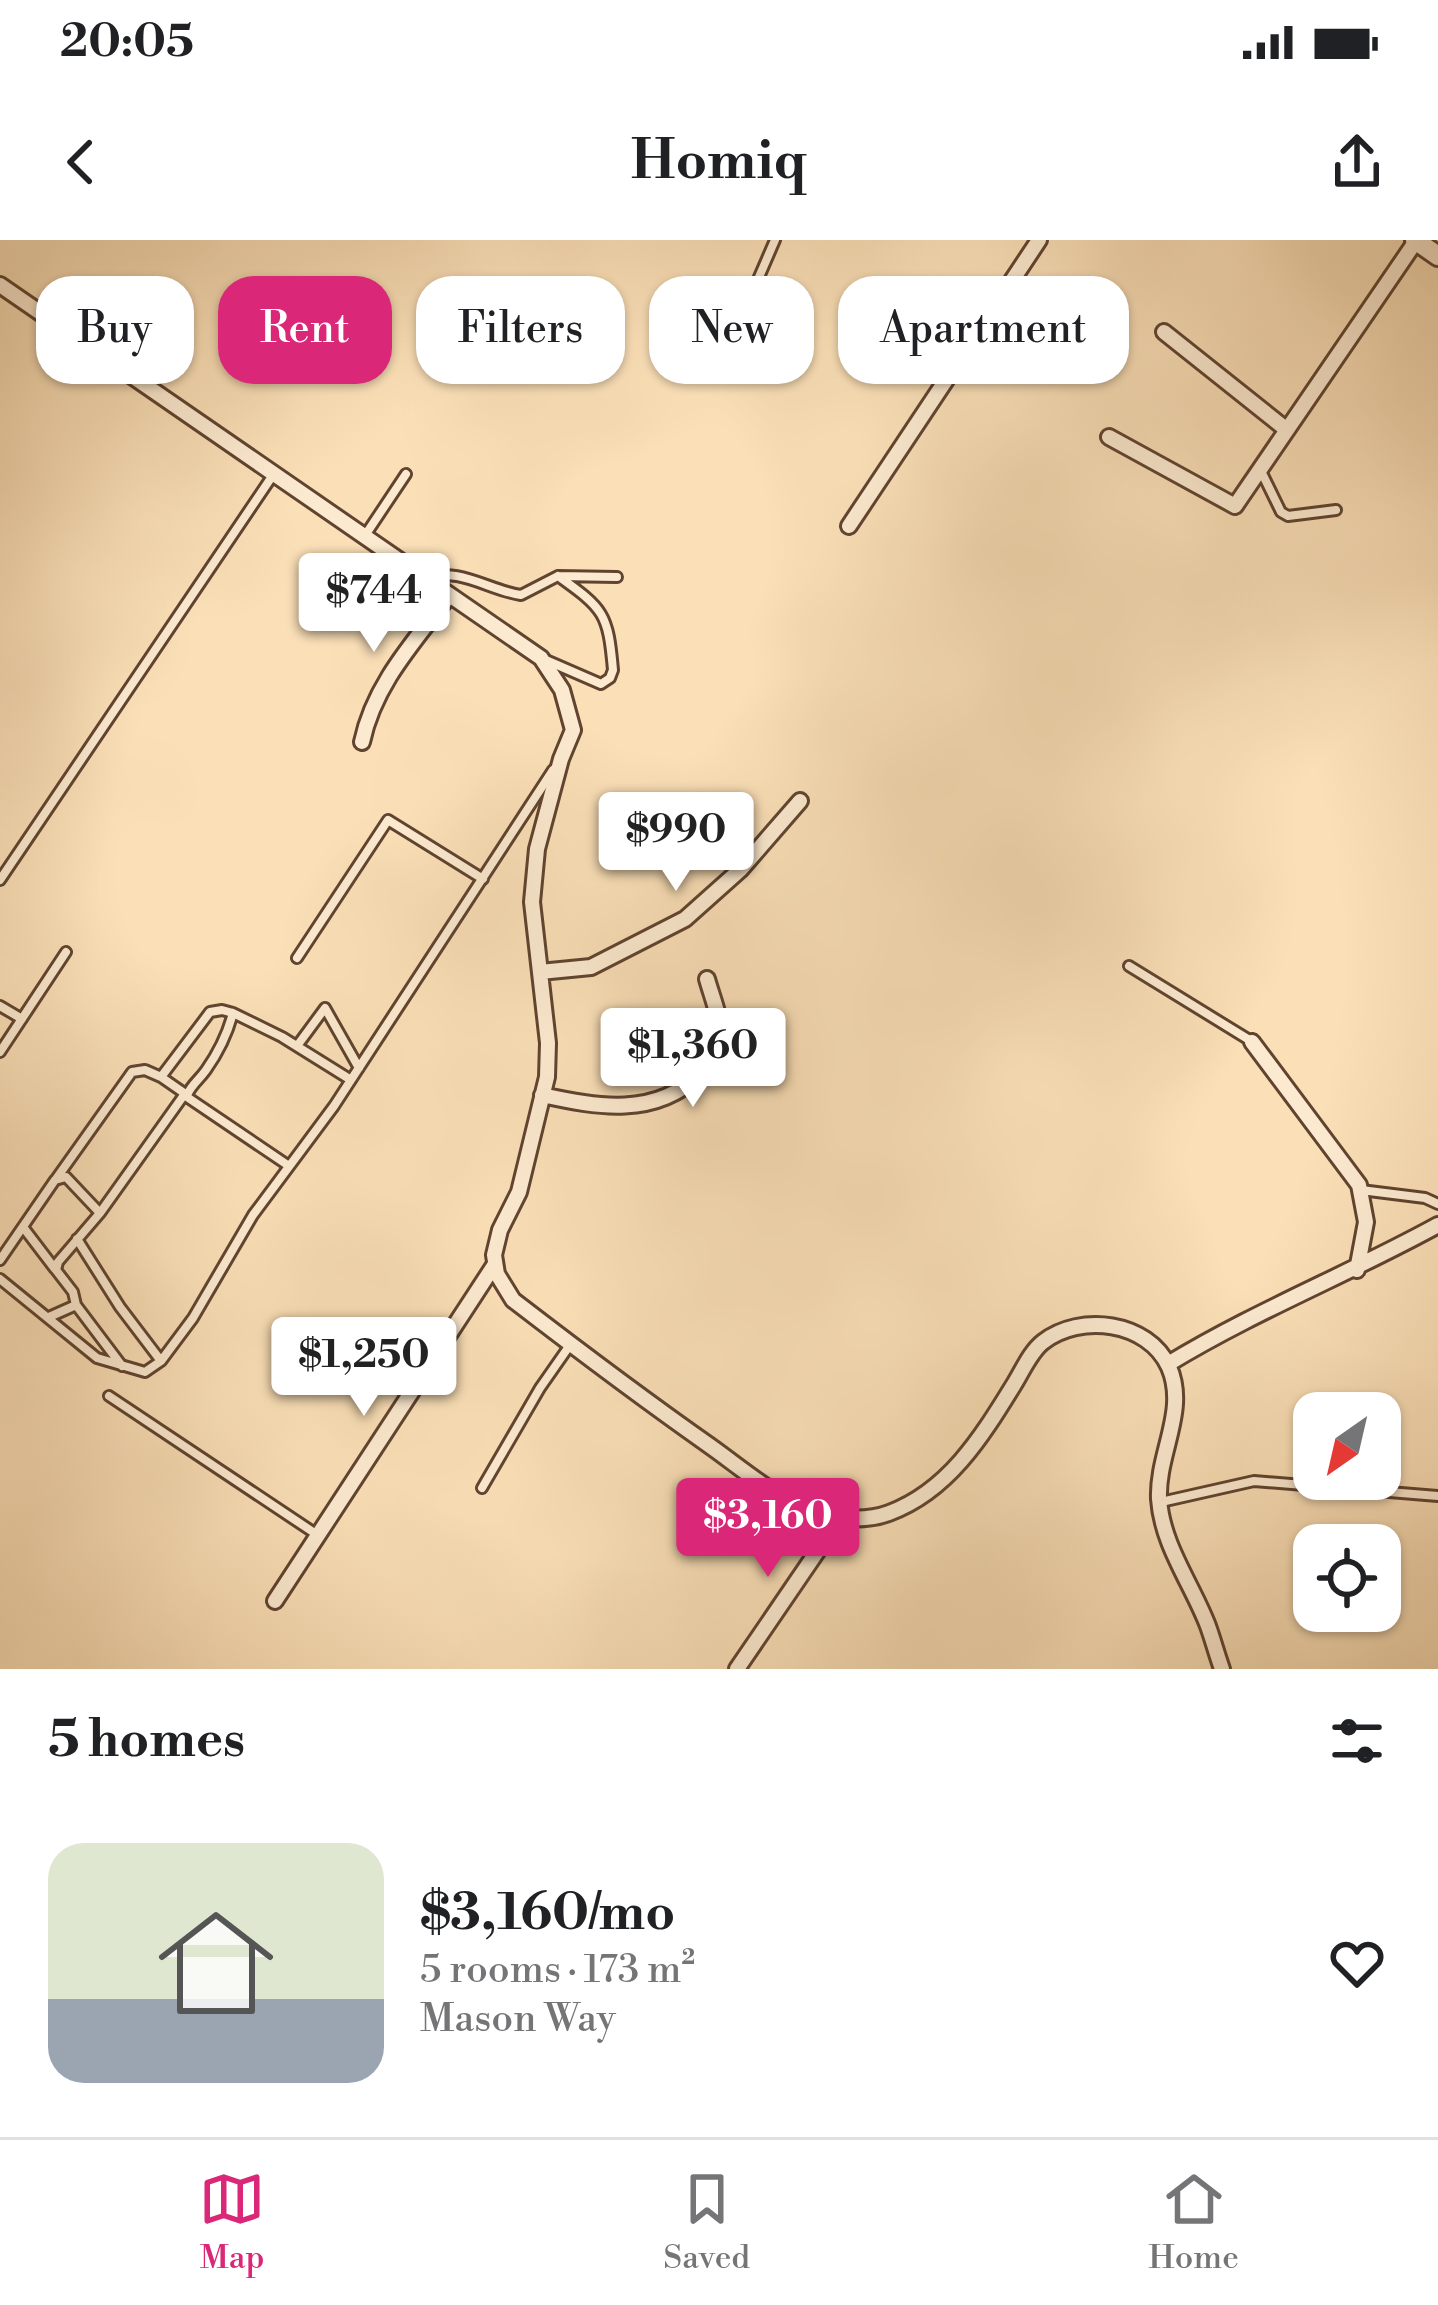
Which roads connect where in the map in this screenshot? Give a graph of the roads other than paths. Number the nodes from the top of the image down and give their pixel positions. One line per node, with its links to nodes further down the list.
1 (776, 240): 5 (lane)
2 (1040, 240): 14 (street)
3 (1415, 240): 4 (street); 8 (street)
4 (1438, 256)
5 (760, 276)
6 (0, 285): 12 (street)
7 (1164, 332): 8 (street)
8 (1287, 430): 10 (street)
9 (1109, 436): 10 (street)
10 (1260, 470): 13 (lane)
11 (406, 474): 15 (lane)
12 (273, 475): 15 (street); 25 (lane)
13 (1336, 510)
14 (849, 526)
15 (364, 538): 18 (street)
16 (558, 576): 17 (lane); 18 (lane); 20 (lane)
17 (617, 577)
18 (425, 579): 19 (street)
19 (448, 597): 20 (street); 21 (street)
20 (542, 658): 22 (street)
21 (362, 742)
22 (561, 759): 24 (lane); 29 (street)
23 (800, 801): 29 (street)
24 (483, 879): 27 (lane); 37 (lane)
25 (0, 880)
26 (66, 952): 33 (lane)
27 (297, 958)
28 (1129, 966): 34 (lane)
29 (540, 972): 41 (street)
30 (706, 980): 41 (street)
31 (0, 1006): 33 (lane)
32 (233, 1012): 35 (lane); 38 (lane); 40 (lane)
33 (22, 1019): 36 (lane)
34 (1252, 1042): 44 (street)
35 (297, 1046): 37 (lane); 39 (lane)
36 (0, 1052)
37 (358, 1068): 39 (lane)
38 (161, 1077): 40 (lane); 43 (lane)
39 (351, 1080): 42 (lane)
40 (187, 1095): 42 (lane); 46 (lane)
41 (542, 1095): 51 (street)
42 (289, 1166): 58 (lane)
43 (55, 1180): 46 (lane); 48 (lane)
44 (1360, 1190): 45 (lane); 53 (street)
45 (1438, 1204)
46 (100, 1214): 49 (lane)
47 (1438, 1225): 53 (street)
48 (22, 1227): 50 (lane); 52 (lane)
49 (77, 1239): 52 (lane); 58 (lane)
50 (0, 1260)
51 (495, 1264): 57 (street); 66 (street)
52 (56, 1270): 55 (lane)
53 (1357, 1270): 59 (street)
54 (0, 1279): 56 (lane)
55 (76, 1305): 56 (lane); 60 (lane)
56 (49, 1317): 60 (lane)
57 (571, 1344): 62 (lane); 65 (street)
58 (161, 1361): 60 (lane)
59 (1168, 1364): 64 (street); 65 (street)
60 (123, 1367)
61 (109, 1396): 66 (lane)
62 (482, 1488)
63 (1438, 1496): 64 (lane)
64 (1159, 1502): 69 (street)
65 (840, 1518): 68 (street)
66 (318, 1535): 67 (street)
67 (275, 1601)
68 (737, 1669)
69 (1222, 1669)

